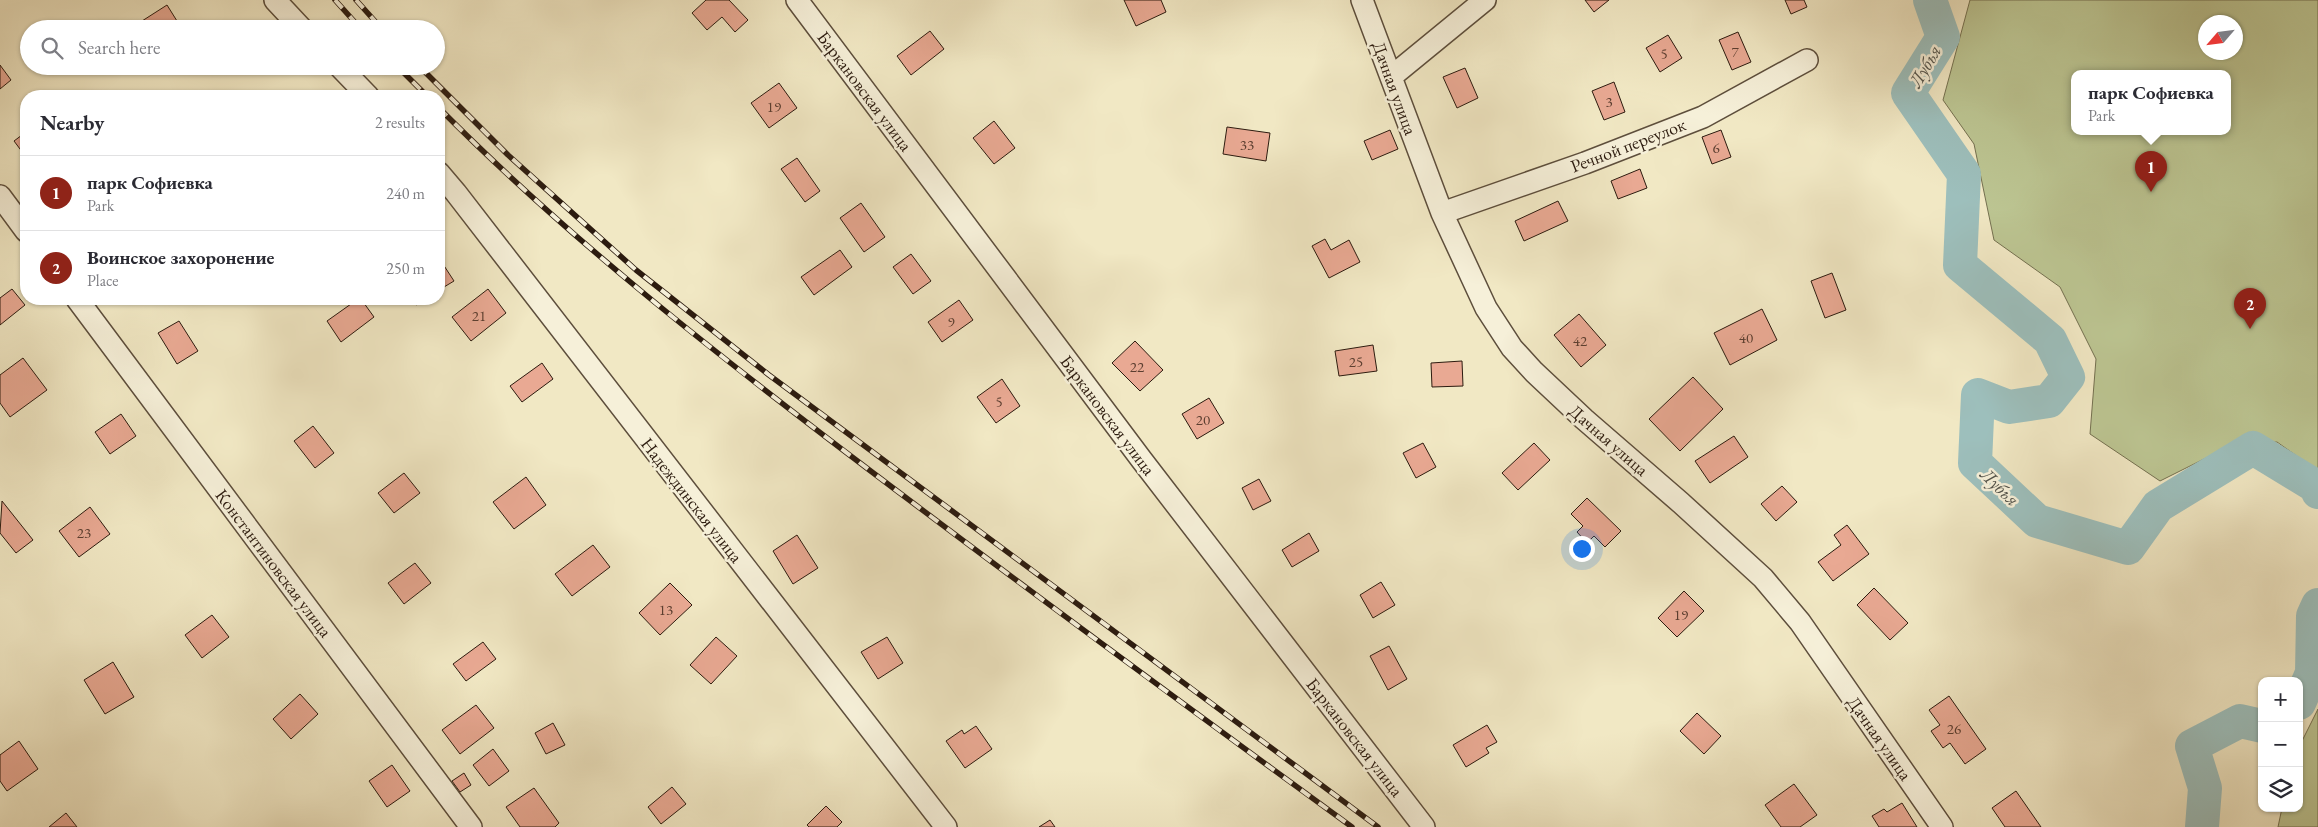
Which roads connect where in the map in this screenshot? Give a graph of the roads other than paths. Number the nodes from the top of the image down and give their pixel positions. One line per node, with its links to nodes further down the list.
1 (275, 0): 5 (street)
2 (797, 0): 17 (street, Баркановская улица)
3 (1362, 0): 8 (street, Дачная улица)
4 (1485, 0): 8 (street)
5 (294, 20)
6 (1807, 60): 12 (street, Речной переулок)
7 (348, 75): 9 (street)
8 (1391, 77): 12 (street, Дачная улица)
9 (362, 90)
10 (445, 180): 16 (street, Надеждинская улица)
11 (0, 196): 13 (street)
12 (1442, 213): 18 (street, Дачная улица)
13 (20, 223)
14 (81, 305): 15 (street, Константиновская улица)
15 (470, 827)
16 (946, 827)
17 (1424, 827)
18 (1942, 827)

